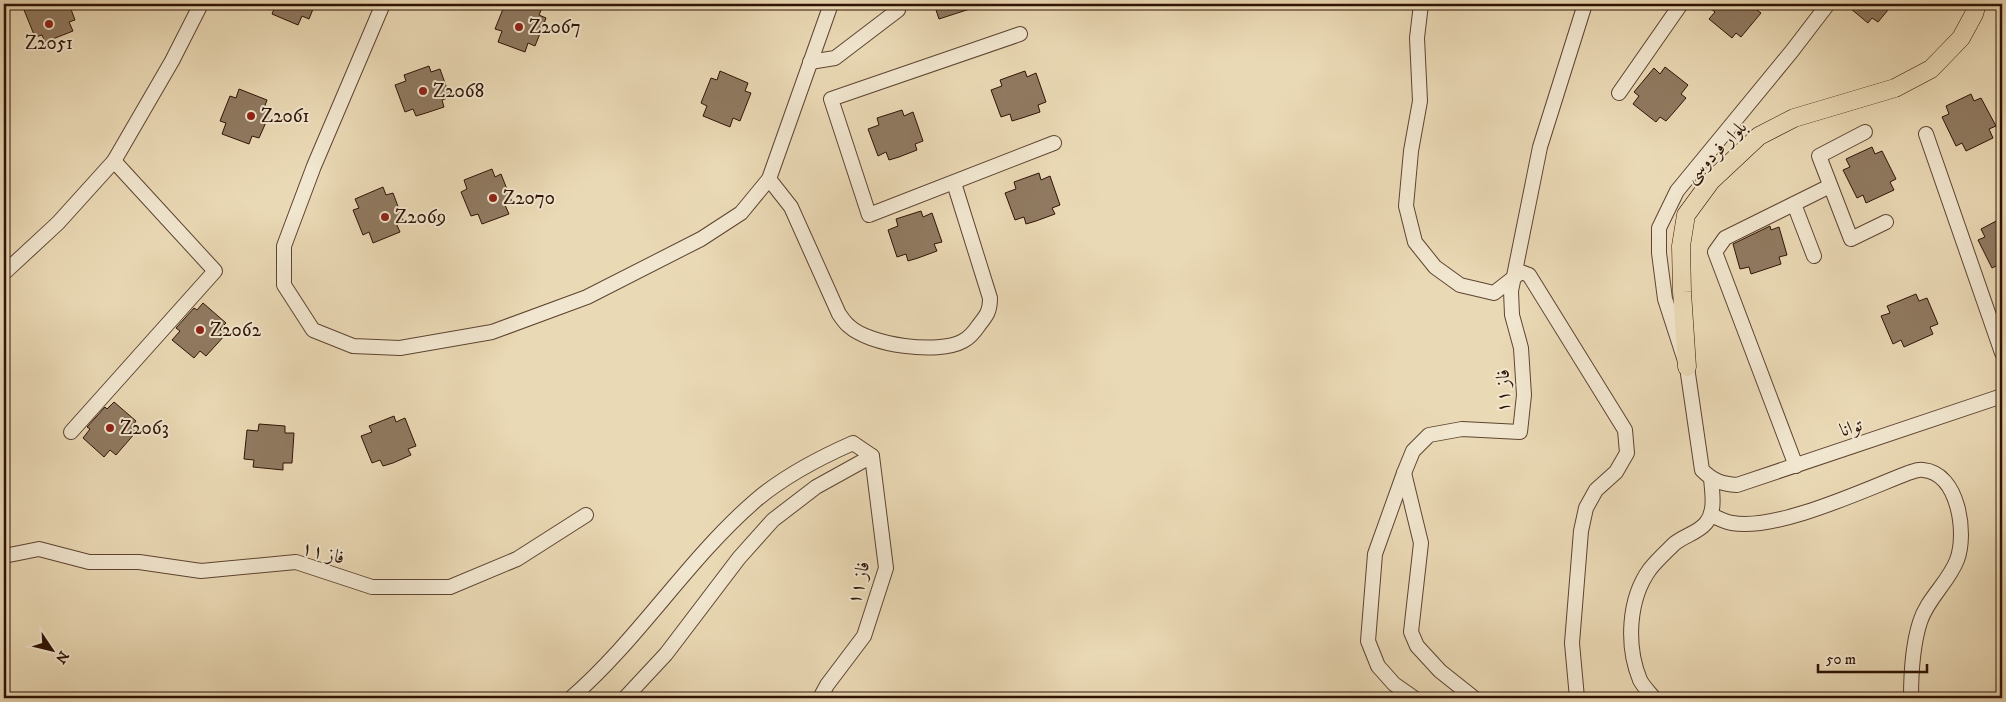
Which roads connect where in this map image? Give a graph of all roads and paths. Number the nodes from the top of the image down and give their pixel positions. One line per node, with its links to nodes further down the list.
1 (201, 4): 16 (street)
2 (383, 4): 17 (street)
3 (831, 4): 11 (street)
4 (896, 4): 11 (street)
5 (1421, 4): 24 (street)
6 (1585, 4): 24 (street, فاز ۱۱)
7 (1681, 4): 12 (street)
8 (1828, 4): 26 (street, بلوار فردوسی)
9 (1977, 4): 26 (main road, بلوار فردوسی)
10 (1020, 34): 18 (street)
11 (810, 62): 17 (street)
12 (1619, 93)
13 (1865, 132): 19 (street)
14 (1926, 134): 25 (street)
15 (1054, 144): 18 (street)
16 (114, 161): 23 (street); 28 (street)
17 (769, 179): 18 (street)
18 (954, 183)
19 (1830, 186): 20 (street); 21 (street)
20 (1794, 204): 22 (street); 30 (street)
21 (1886, 222)
22 (1814, 256)
23 (4, 273)
24 (1513, 279): 31 (street, فاز ۱۱); 41 (street)
25 (2002, 352)
26 (1687, 367): 32 (street, بلوار فردوسی)
27 (2002, 396): 30 (street, توانا)
28 (71, 432)
29 (872, 456): 36 (street); 37 (street); 38 (street, فاز ۱۱)
30 (1796, 466): 32 (street, توانا)
31 (1404, 473): 39 (street, فاز ۱۱); 40 (street)
32 (1711, 478): 34 (street)
33 (586, 515): 35 (street, فاز ۱۱)
34 (1711, 515): 42 (street); 43 (street)
35 (4, 556)
36 (571, 698)
37 (624, 698)
38 (820, 698)
39 (1414, 698)
40 (1474, 698)
41 (1577, 698)
42 (1654, 698)
43 (1911, 698)

